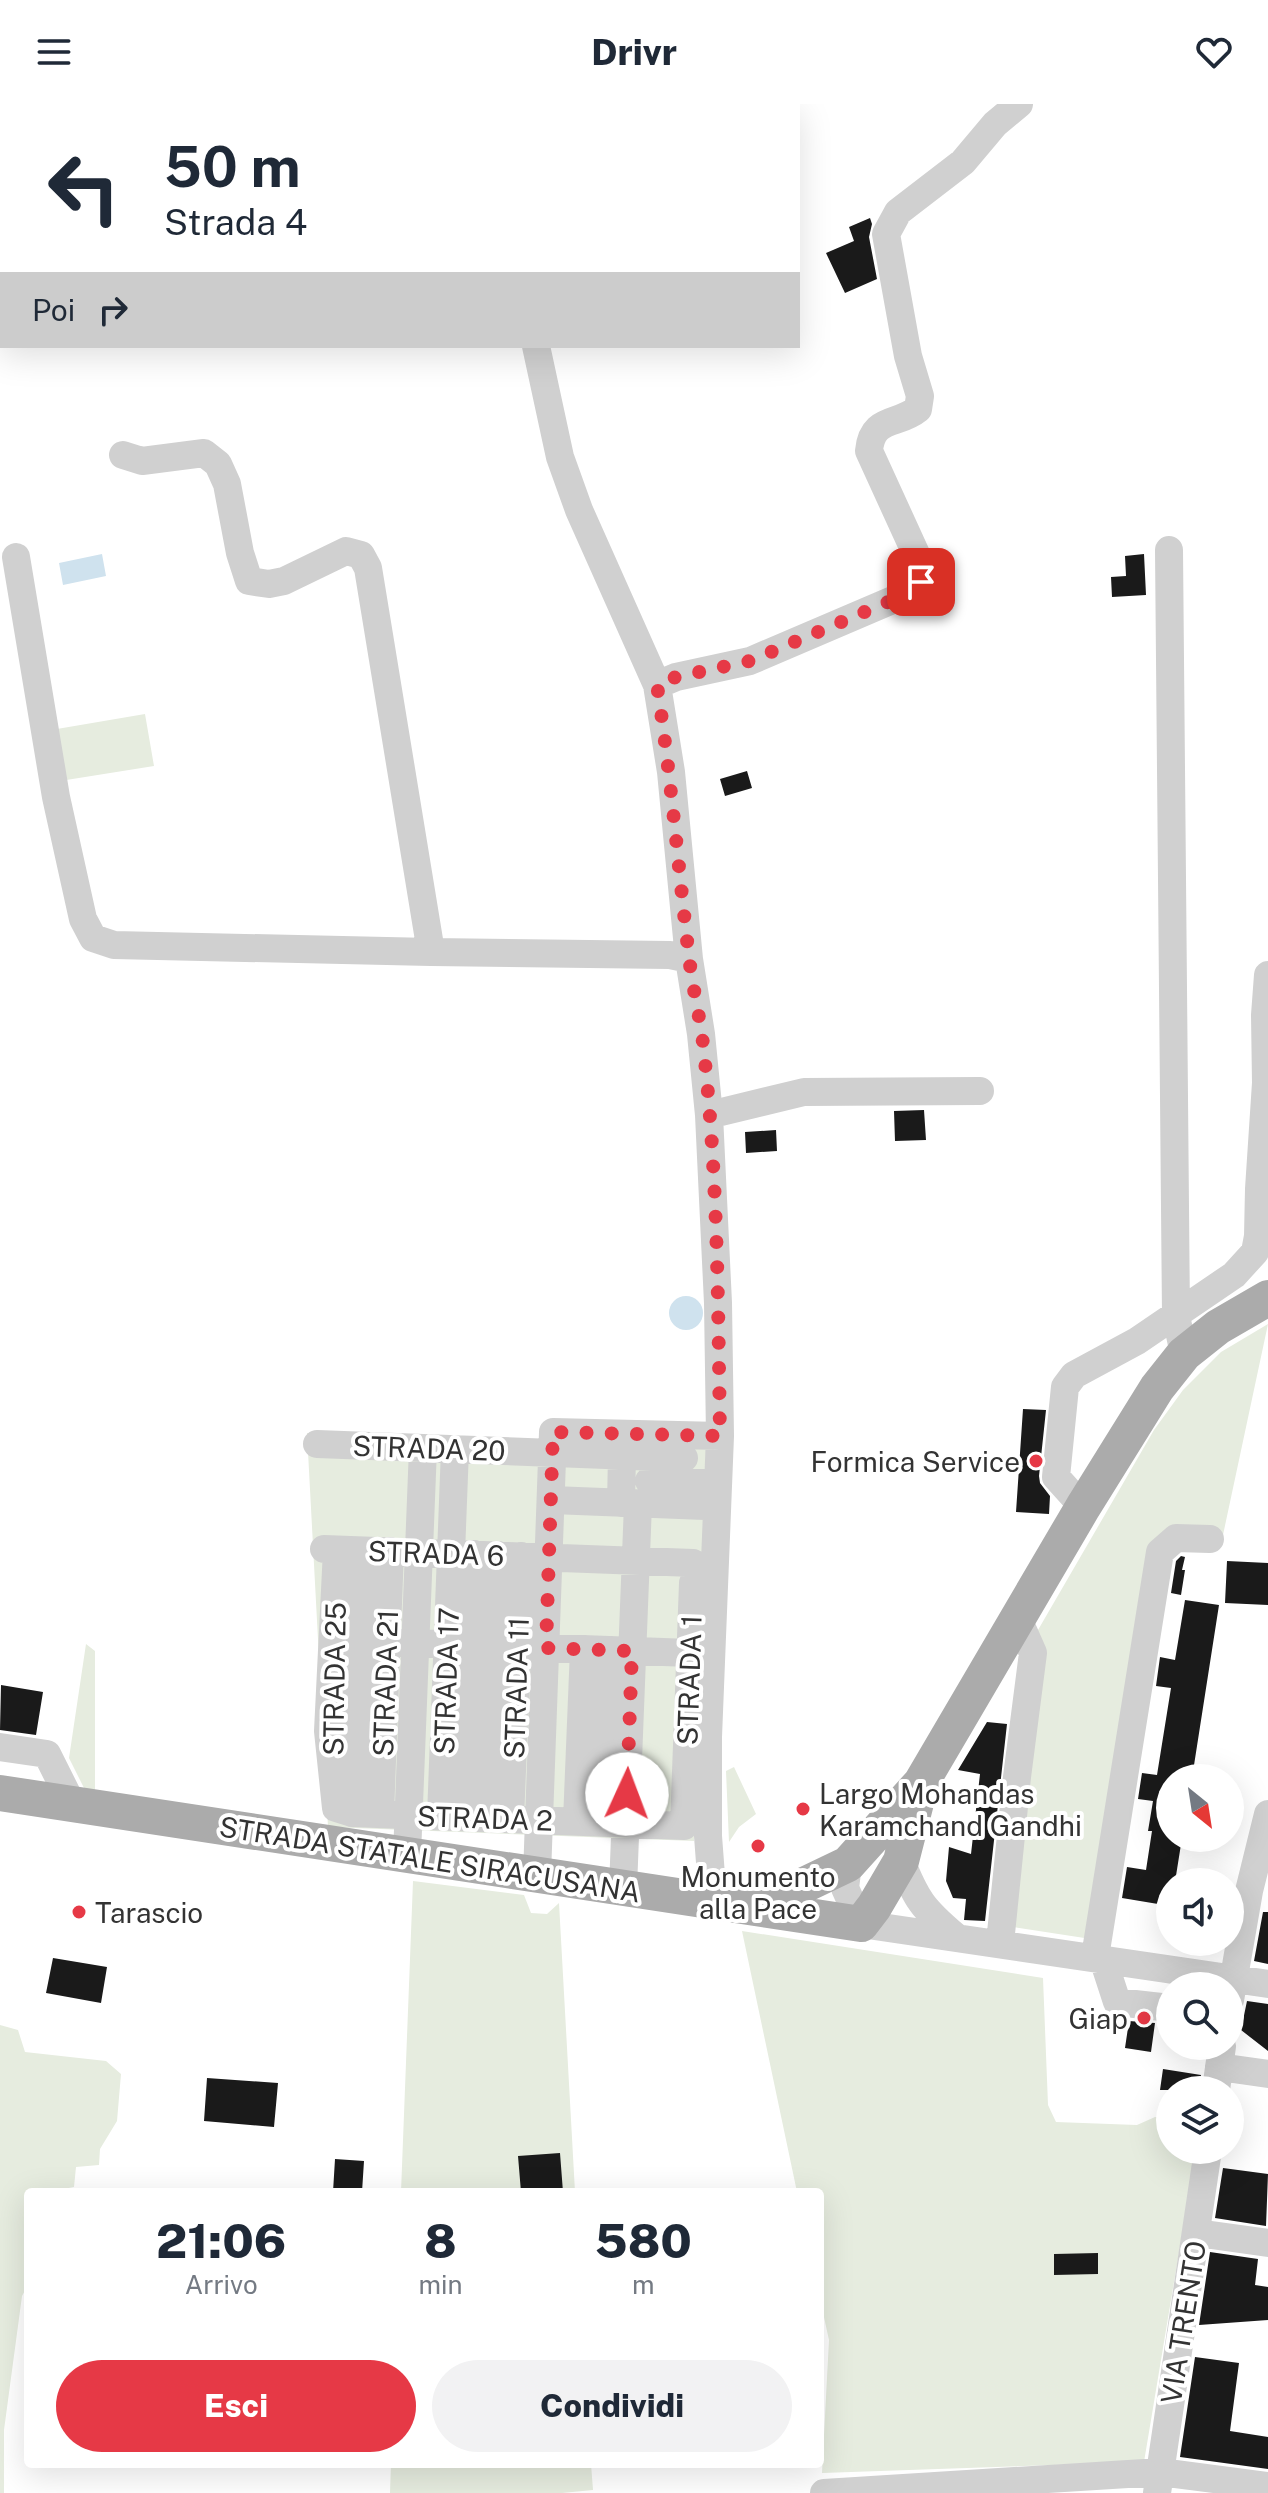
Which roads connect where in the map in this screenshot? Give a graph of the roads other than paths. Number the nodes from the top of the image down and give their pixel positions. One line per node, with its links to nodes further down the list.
1 (1019, 104): 6 (street)
2 (536, 348): 6 (street)
3 (123, 455): 7 (street)
4 (1169, 550): 13 (street)
5 (16, 557): 7 (street)
6 (657, 685): 8 (street)
7 (431, 952): 8 (street)
8 (689, 959): 11 (street)
9 (1268, 975): 13 (street)
10 (980, 1091): 11 (street)
11 (709, 1115): 15 (street)
12 (1268, 1298): 14 (main road)
13 (1176, 1316): 14 (street); 23 (street)
14 (1184, 1354): 23 (main road)
15 (720, 1436): 20 (street); 55 (street)
16 (317, 1444): 17 (street, STRADA 20)
17 (423, 1448): 18 (street, STRADA 20); 26 (street)
18 (455, 1449): 20 (street, STRADA 20); 27 (street)
19 (684, 1458): 21 (street, STRADA 20)
20 (566, 1472): 21 (street); 21 (street, STRADA 20); 28 (street)
21 (635, 1485): 22 (street); 29 (street)
22 (706, 1495)
23 (1083, 1507): 31 (main road)
24 (1210, 1539): 60 (street)
25 (354, 1550): 26 (street, STRADA 6); 32 (street, STRADA 21); 32 (street, STRADA 25)
26 (419, 1553): 27 (street, STRADA 6); 33 (street)
27 (486, 1555): 28 (street, STRADA 6); 34 (street, STRADA 11); 34 (street)
28 (549, 1557): 29 (street, STRADA 6); 35 (street)
29 (636, 1560): 30 (street, STRADA 6); 36 (street)
30 (693, 1573): 37 (street, STRADA 1)
31 (1018, 1619): 39 (main road); 59 (street)
32 (360, 1641): 33 (street); 42 (street, STRADA 21); 42 (street, STRADA 25)
33 (415, 1643): 34 (street); 44 (street)
34 (482, 1646): 35 (street); 45 (street, STRADA 11); 45 (street)
35 (546, 1648): 36 (street); 46 (street)
36 (609, 1650): 37 (street); 47 (street); 47 (street)
37 (690, 1653): 48 (street, STRADA 1)
38 (0, 1747): 41 (street)
39 (921, 1783): 50 (main road); 51 (main road)
40 (0, 1793): 41 (main road, STRADA STATALE SIRACUSANA)
41 (72, 1804): 49 (main road, STRADA STATALE SIRACUSANA)
42 (356, 1812): 44 (street, STRADA 2)
43 (1268, 1814): 54 (street)
44 (408, 1815): 45 (street, STRADA 2); 49 (street)
45 (476, 1818): 46 (street, STRADA 2)
46 (539, 1820): 47 (street, STRADA 2); 52 (street)
47 (602, 1822): 48 (street, STRADA 2); 53 (street)
48 (684, 1826)
49 (407, 1855): 52 (main road, STRADA STATALE SIRACUSANA)
50 (901, 1861): 57 (main road); 58 (street)
51 (848, 1864): 56 (main road); 57 (street)
52 (537, 1875): 53 (main road, STRADA STATALE SIRACUSANA)
53 (623, 1888): 55 (main road, STRADA STATALE SIRACUSANA)
54 (1258, 1892): 61 (street)
55 (713, 1902): 56 (main road, STRADA STATALE SIRACUSANA)
56 (756, 1908): 57 (main road, STRADA STATALE SIRACUSANA)
57 (861, 1924): 58 (street)
58 (955, 1936): 59 (street)
59 (1000, 1943): 60 (street)
60 (1099, 1958): 62 (street); 65 (street)
61 (1237, 1972)
62 (1156, 1973)
63 (1268, 1984): 64 (street)
64 (1244, 1987)
65 (1156, 2006)
66 (1218, 2061): 67 (street)
67 (1268, 2074)
68 (1206, 2164): 69 (street, VIA TRENTO)
69 (1197, 2233): 70 (street); 71 (street, VIA TRENTO)
70 (1268, 2243)
71 (1159, 2482): 72 (street); 73 (street)
72 (1268, 2486)
73 (824, 2493)

